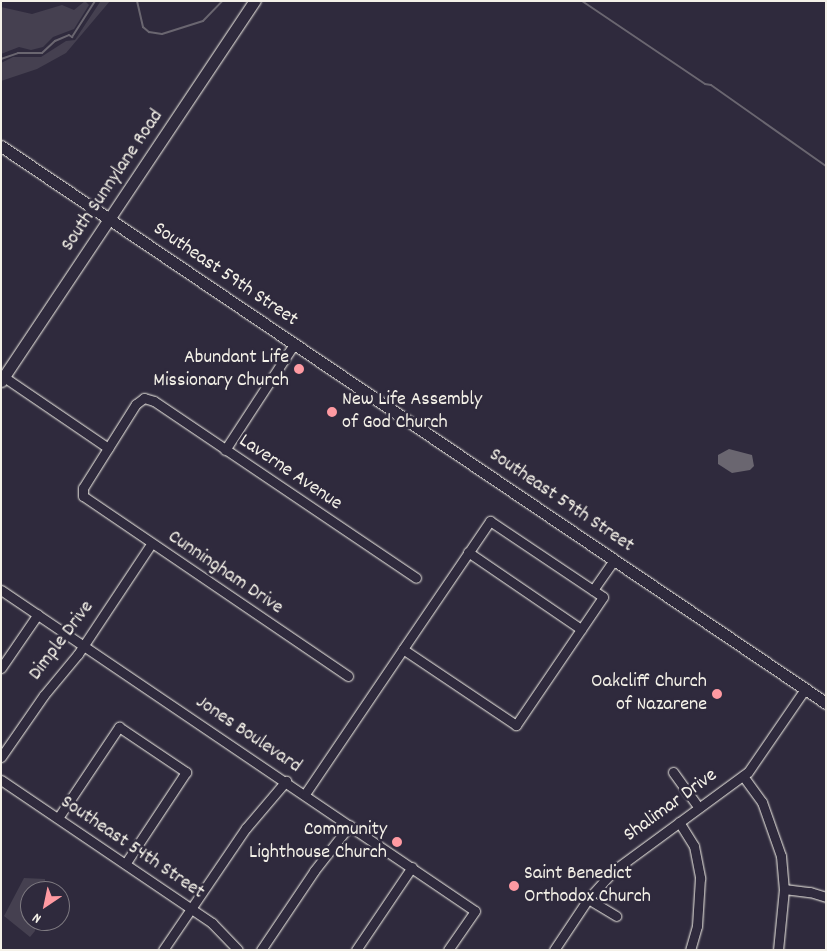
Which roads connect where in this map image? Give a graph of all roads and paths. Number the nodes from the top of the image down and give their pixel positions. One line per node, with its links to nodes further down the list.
1 (254, 1): 3 (main road, South Sunnylane Road)
2 (1, 146): 3 (main road, Southeast 59th Street)
3 (110, 219): 4 (main road, Southeast 59th Street); 5 (main road, South Sunnylane Road)
4 (294, 344): 7 (street); 10 (main road, Southeast 59th Street)
5 (3, 379): 6 (street)
6 (108, 448): 7 (street, Laverne Avenue); 8 (street, Cunningham Drive)
7 (225, 450): 11 (street, Laverne Avenue)
8 (151, 544): 16 (street, Dimple Drive); 19 (street, Cunningham Drive)
9 (468, 552): 13 (street); 15 (street); 17 (street)
10 (614, 560): 13 (street); 20 (main road, Southeast 59th Street)
11 (416, 578)
12 (1, 590): 14 (street, Jones Boulevard)
13 (593, 590): 15 (street)
14 (38, 614): 16 (street, Jones Boulevard); 18 (street)
15 (581, 629): 17 (street)
16 (84, 645): 22 (street, Dimple Drive); 26 (street, Jones Boulevard)
17 (403, 649): 27 (street)
18 (1, 668)
19 (348, 676)
20 (805, 689): 21 (main road, Southeast 59th Street); 24 (street, Shalimar Drive)
21 (826, 703)
22 (1, 757)
23 (673, 772): 28 (street)
24 (743, 776): 28 (street, Shalimar Drive); 34 (street)
25 (1, 780): 29 (street, Southeast 54th Street)
26 (286, 781): 27 (street, Jones Boulevard); 37 (street)
27 (304, 794): 31 (street, Jones Boulevard)
28 (699, 808): 30 (street, Shalimar Drive)
29 (58, 818): 32 (street, Southeast 54th Street); 32 (street)
30 (679, 822): 36 (street, Shalimar Drive); 45 (street)
31 (350, 825): 33 (street, Jones Boulevard); 41 (street)
32 (124, 864): 37 (street, Southeast 54th Street)
33 (412, 868): 42 (street); 43 (street, Jones Boulevard)
34 (784, 889): 35 (street); 46 (street)
35 (826, 897)
36 (588, 899): 38 (street); 44 (street, Shalimar Drive)
37 (191, 909): 39 (street); 40 (street, Southeast 54th Street)
38 (616, 916)
39 (163, 950)
40 (238, 950)
41 (261, 950)
42 (356, 950)
43 (448, 950)
44 (554, 950)
45 (690, 950)
46 (778, 950)

